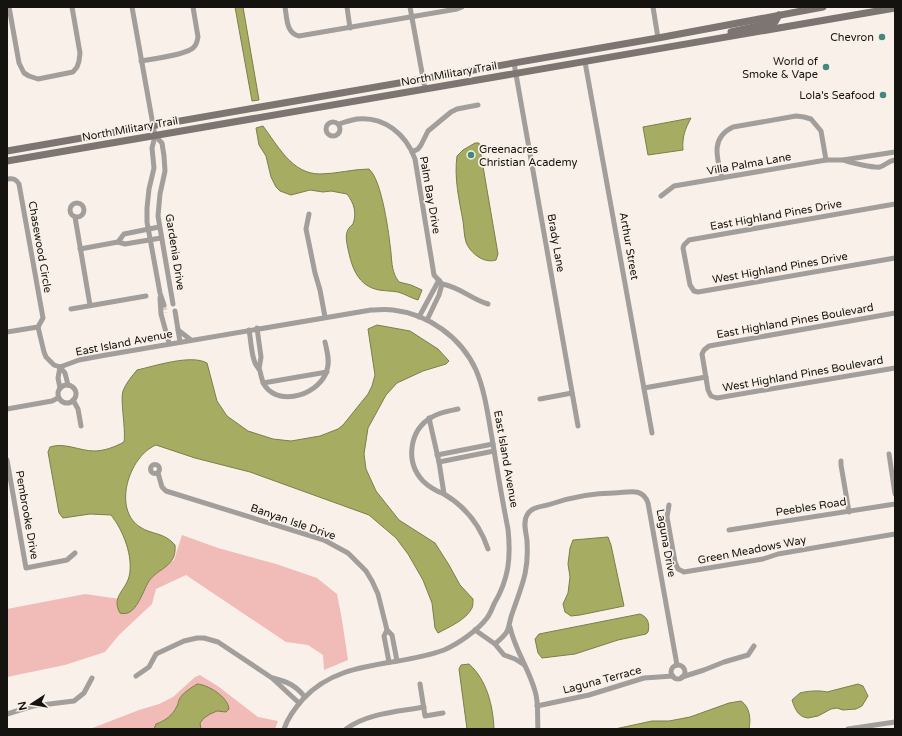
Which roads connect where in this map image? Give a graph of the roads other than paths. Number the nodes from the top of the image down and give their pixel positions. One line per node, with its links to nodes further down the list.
1 (9, 7): 2 (street)
2 (72, 7)
3 (132, 7): 20 (street, Gardenia Drive)
4 (193, 7): 20 (street)
5 (285, 7): 15 (street)
6 (346, 7): 15 (street)
7 (410, 7): 13 (street)
8 (462, 7): 13 (street)
9 (653, 7): 16 (street)
10 (823, 7): 12 (main road, North Military Trail)
11 (895, 8): 17 (main road, North Military Trail)
12 (778, 15): 14 (main road, North Military Trail); 17 (main road)
13 (412, 17): 15 (street); 24 (street)
14 (724, 26): 16 (main road, North Military Trail); 18 (main road)
15 (350, 28)
16 (658, 38): 19 (main road); 22 (main road, North Military Trail)
17 (714, 39): 18 (main road, North Military Trail)
18 (657, 49): 19 (main road, North Military Trail)
19 (604, 58): 21 (main road, North Military Trail)
20 (141, 61): 28 (street, Gardenia Drive)
21 (586, 62): 23 (main road, North Military Trail); 84 (street, Arthur Street)
22 (514, 63): 23 (street, Brady Lane); 24 (main road, North Military Trail)
23 (516, 74): 25 (main road, North Military Trail); 85 (street, Brady Lane)
24 (423, 79): 25 (street); 28 (main road, North Military Trail)
25 (425, 89): 29 (main road, North Military Trail)
26 (478, 105): 31 (street)
27 (339, 124): 31 (street, Palm Bay Drive)
28 (153, 125): 29 (street, Gardenia Drive); 30 (main road, North Military Trail)
29 (155, 136): 36 (main road, North Military Trail); 43 (street, Gardenia Drive); 44 (street, Gardenia Drive)
30 (7, 151)
31 (412, 152): 51 (street, Palm Bay Drive)
32 (895, 152): 34 (street, Villa Palma Lane)
33 (826, 160): 34 (street, Villa Palma Lane); 37 (street, Villa Palma Lane); 37 (street)
34 (843, 160): 35 (street, Villa Palma Lane)
35 (895, 160)
36 (7, 162)
37 (722, 178): 39 (street, Villa Palma Lane)
38 (7, 179): 66 (street, Chasewood Circle)
39 (661, 196)
40 (895, 204): 50 (street, East Highland Pines Drive)
41 (309, 214): 63 (street)
42 (75, 216): 48 (street)
43 (159, 227): 44 (street); 45 (street, Gardenia Drive)
44 (149, 229): 46 (street, Gardenia Drive); 47 (street)
45 (161, 238): 46 (street); 52 (street, Gardenia Drive)
46 (150, 239): 47 (street); 53 (street, Gardenia Drive)
47 (118, 242): 48 (street)
48 (80, 249): 57 (street)
49 (895, 258): 50 (street, West Highland Pines Drive)
50 (686, 268)
51 (440, 282): 56 (street); 64 (street); 65 (street)
52 (171, 291): 53 (street); 55 (street, Gardenia Drive)
53 (160, 293): 58 (street, Gardenia Drive); 68 (street, Gardenia Drive)
54 (146, 296): 57 (street)
55 (173, 304)
56 (488, 304)
57 (90, 305): 59 (street)
58 (164, 305)
59 (71, 309)
60 (175, 311): 69 (street)
61 (165, 313): 68 (street, Gardenia Drive)
62 (895, 313): 80 (street, East Highland Pines Boulevard)
63 (325, 317): 64 (street, East Island Avenue); 67 (street, East Island Avenue)
64 (419, 317): 65 (street, East Island Avenue)
65 (427, 320): 95 (street, East Island Avenue)
66 (38, 327): 71 (street); 76 (street, Chasewood Circle)
67 (257, 328): 70 (street, East Island Avenue); 78 (street)
68 (166, 329): 75 (street, Gardenia Drive)
69 (178, 330): 72 (street, East Island Avenue); 73 (street)
70 (249, 330): 72 (street, East Island Avenue); 78 (street)
71 (7, 332)
72 (191, 340): 73 (street, East Island Avenue)
73 (180, 342): 75 (street, East Island Avenue)
74 (325, 342): 79 (street)
75 (169, 343): 76 (street, East Island Avenue)
76 (60, 367): 82 (street, Chasewood Circle); 83 (street)
77 (895, 368): 80 (street, West Highland Pines Boulevard)
78 (259, 369): 81 (street)
79 (327, 372): 81 (street); 81 (street)
80 (706, 377): 84 (street)
81 (263, 382)
82 (68, 385): 83 (street); 88 (street)
83 (60, 388): 86 (street)
84 (644, 388): 94 (street, Arthur Street)
85 (572, 393): 87 (street); 93 (street, Brady Lane)
86 (58, 398): 88 (street); 89 (street)
87 (540, 399)
88 (74, 400): 92 (street)
89 (7, 409)
90 (458, 409): 91 (street)
91 (429, 418): 98 (street); 103 (street)
92 (81, 426)
93 (578, 426)
94 (652, 433)
95 (493, 444): 96 (street, East Island Avenue); 98 (street)
96 (494, 451): 101 (street); 114 (street, East Island Avenue)
97 (889, 454): 104 (street)
98 (437, 455): 101 (street)
99 (7, 460): 111 (street, Pembrooke Drive)
100 (841, 461): 107 (street)
101 (439, 462): 103 (street)
102 (158, 473): 113 (street, Banyan Isle Drive)
103 (444, 494): 110 (street)
104 (895, 494)
105 (895, 504): 107 (street, Peebles Road)
106 (670, 505): 109 (street, Green Meadows Way)
107 (849, 512): 108 (street, Peebles Road)
108 (729, 530)
109 (895, 534)
110 (488, 549)
111 (75, 552)
112 (510, 626): 115 (street, Laguna Drive); 119 (street, Laguna Drive); 120 (street)
113 (386, 630): 117 (street, Banyan Isle Drive); 118 (street, Banyan Isle Drive)
114 (475, 630): 115 (street); 117 (street, East Island Avenue)
115 (495, 644): 120 (street)
116 (754, 646): 123 (street, Laguna Terrace)
117 (397, 661): 118 (street, East Island Avenue)
118 (389, 662): 127 (street, East Island Avenue)
119 (678, 665): 122 (street); 123 (street)
120 (525, 666): 129 (street)
121 (136, 676): 125 (street)
122 (672, 676): 123 (street, Laguna Terrace); 129 (street, Laguna Terrace)
123 (682, 677)
124 (92, 678): 132 (street)
125 (272, 678): 127 (street); 128 (street)
126 (420, 684): 130 (street)
127 (305, 697): 128 (street, East Island Avenue)
128 (300, 703): 134 (street, East Island Avenue)
129 (537, 706): 136 (street)
130 (424, 707): 131 (street); 135 (street)
131 (443, 713)
132 (7, 714)
133 (895, 722): 137 (street)
134 (284, 729)
135 (346, 729)
136 (538, 729)
137 (848, 729)

